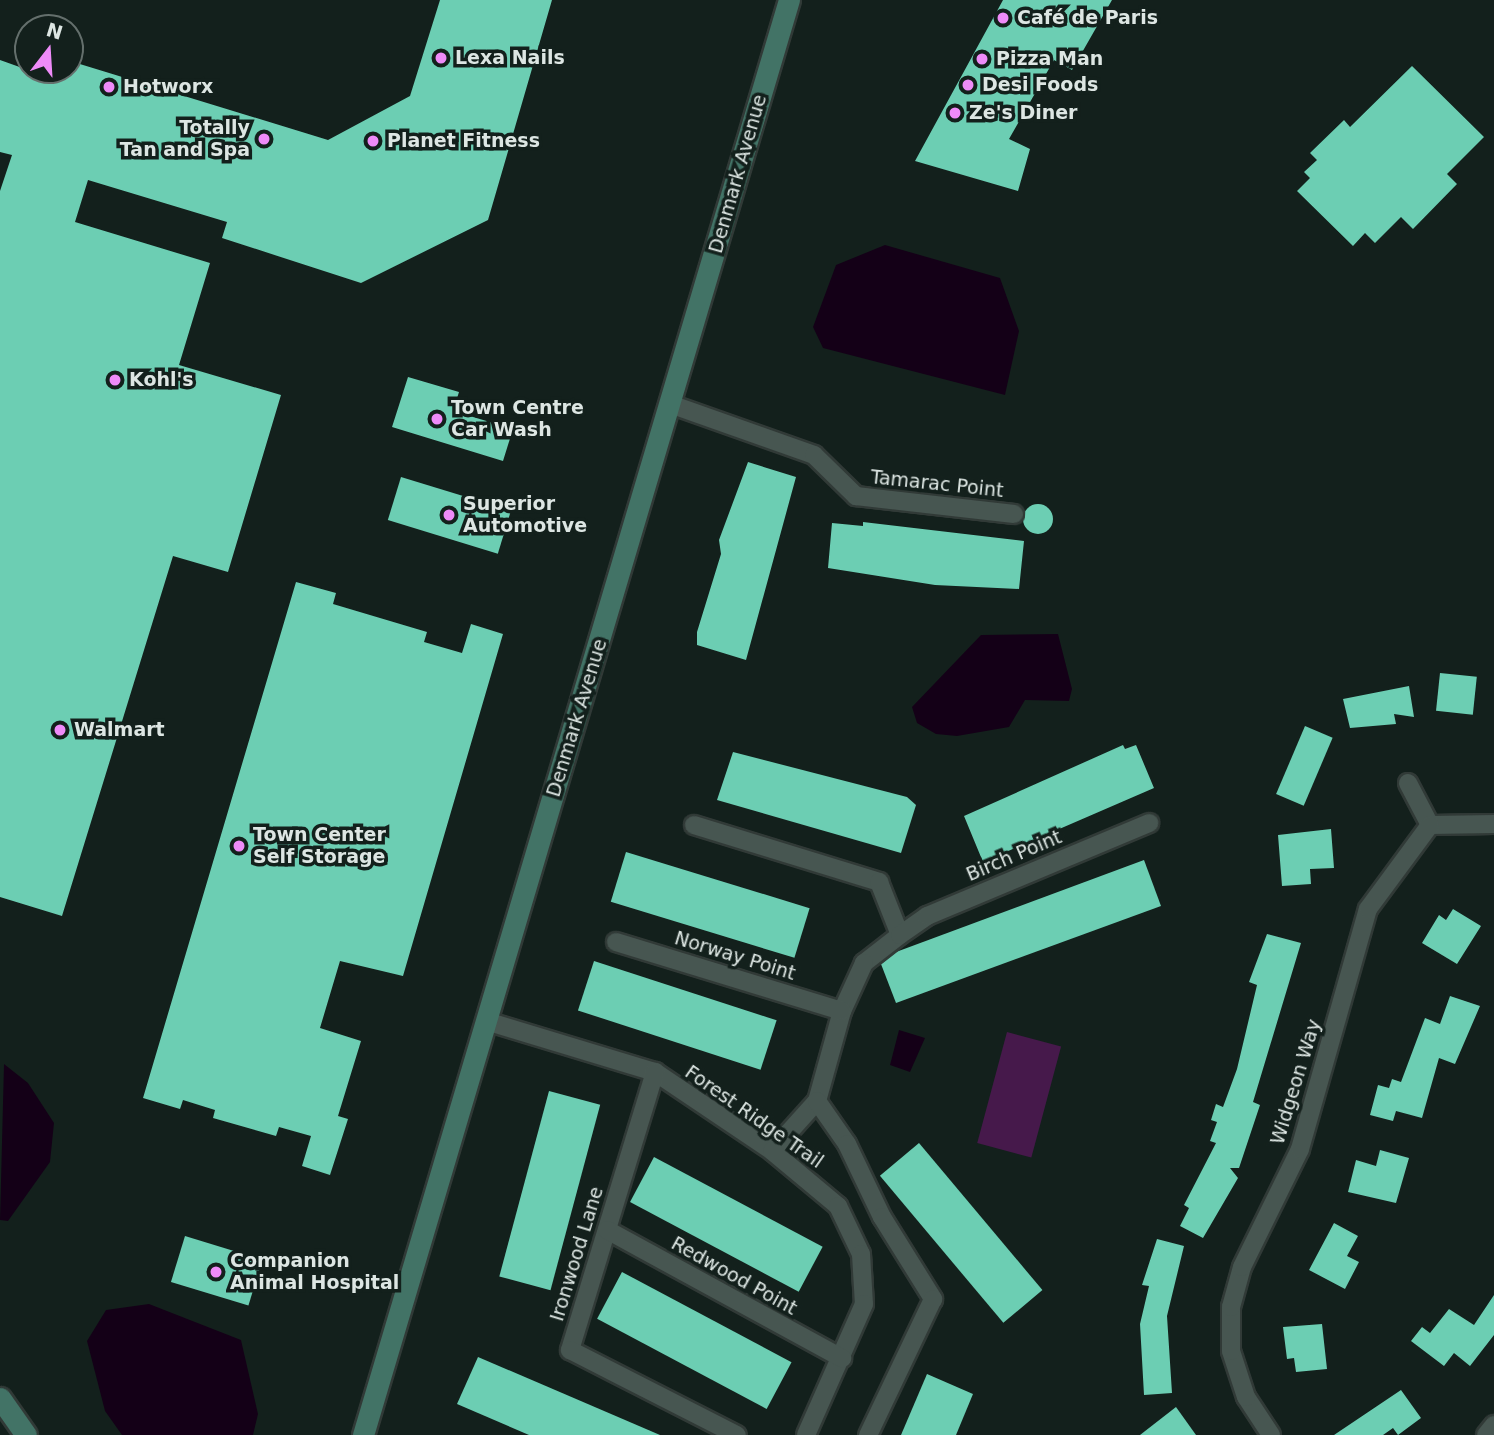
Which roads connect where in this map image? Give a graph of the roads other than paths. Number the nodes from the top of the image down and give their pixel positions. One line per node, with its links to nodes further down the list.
1 (789, 0): 2 (street, Denmark Avenue)
2 (670, 404): 3 (street, Tamarac Point); 12 (street, Denmark Avenue)
3 (1014, 514)
4 (1408, 783): 8 (street)
5 (1149, 823): 9 (street, Birch Point)
6 (1494, 824): 8 (street)
7 (694, 825): 9 (street)
8 (1430, 825): 25 (street, Widgeon Way)
9 (900, 934): 11 (street, Birch Point)
10 (616, 942): 11 (street, Norway Point)
11 (842, 1011): 14 (street, Birch Point)
12 (486, 1021): 13 (street, Forest Ridge Trail); 21 (street, Denmark Avenue)
13 (655, 1072): 15 (street, Forest Ridge Trail); 16 (street, Ironwood Lane)
14 (817, 1101): 15 (street, Birch Point); 24 (street)
15 (772, 1151): 17 (street, Forest Ridge Trail)
16 (607, 1230): 17 (street, Redwood Point); 22 (street, Ironwood Lane)
17 (842, 1358): 23 (street, Forest Ridge Trail)
18 (0, 1398): 20 (street)
19 (1494, 1425): 26 (street)
20 (26, 1435)
21 (363, 1435)
22 (737, 1435)
23 (806, 1435)
24 (868, 1435)
25 (1272, 1435)
26 (1486, 1435)

